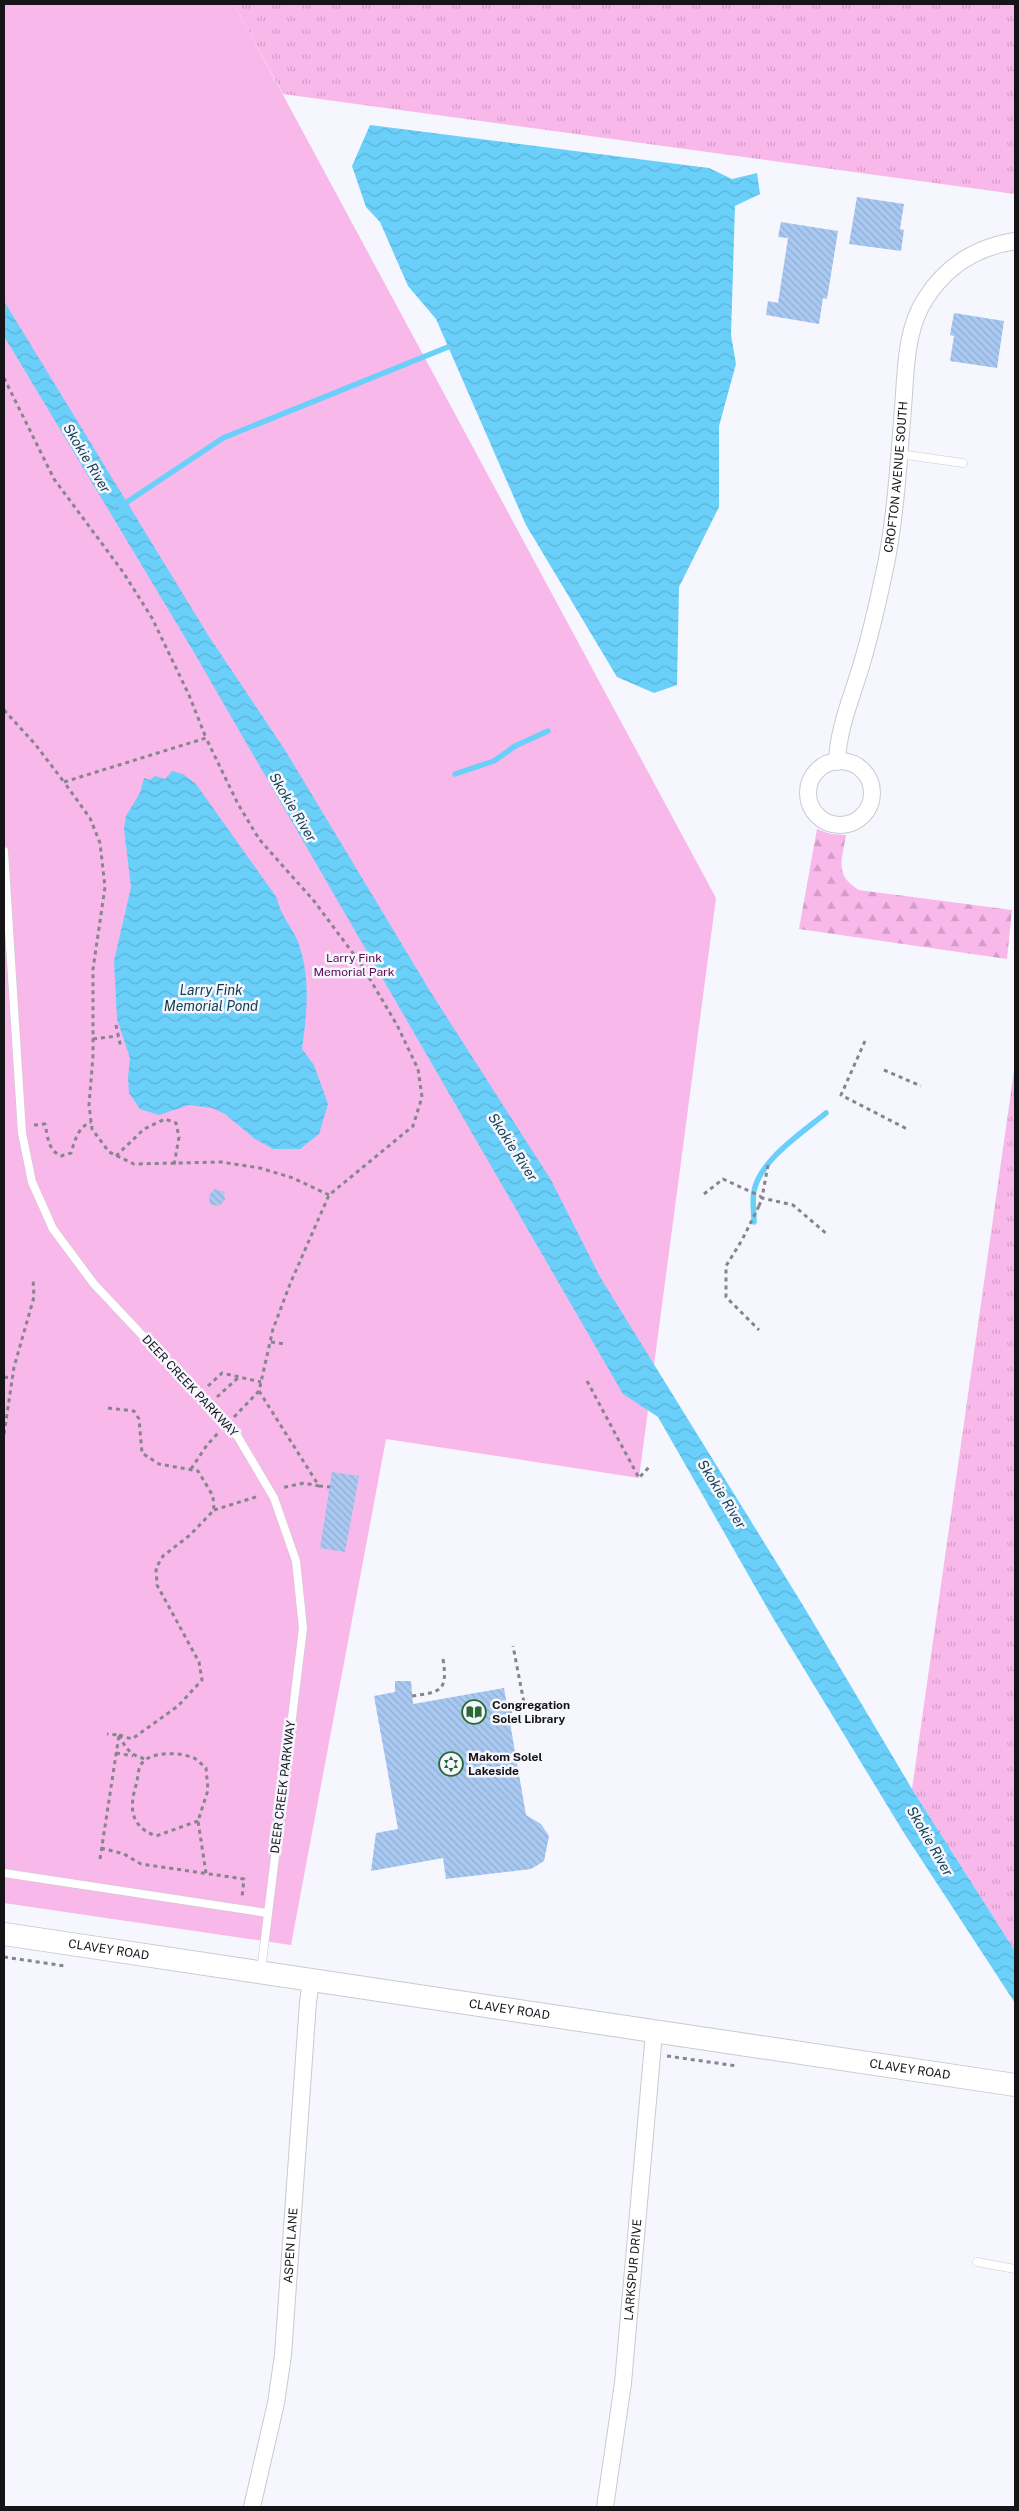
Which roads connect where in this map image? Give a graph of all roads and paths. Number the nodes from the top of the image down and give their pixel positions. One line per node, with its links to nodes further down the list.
1 (1015, 241): 3 (street, CROFTON AVENUE SOUTH)
2 (4, 378): 6 (path)
3 (899, 454): 4 (lane); 7 (street, CROFTON AVENUE SOUTH)
4 (963, 463)
5 (4, 710): 8 (path)
6 (206, 738): 8 (path); 24 (path)
7 (837, 762)
8 (64, 782): 12 (path)
9 (4, 851): 18 (lane, DEER CREEK PARKWAY)
10 (116, 1025): 11 (path)
11 (118, 1036): 12 (path); 14 (path)
12 (94, 1038): 17 (path)
13 (864, 1041): 19 (path)
14 (120, 1048)
15 (884, 1070): 16 (path)
16 (921, 1086)
17 (92, 1122): 18 (path); 20 (path)
18 (22, 1127): 37 (lane, DEER CREEK PARKWAY)
19 (909, 1130)
20 (116, 1156): 21 (path); 21 (path)
21 (174, 1164): 24 (path)
22 (768, 1165): 25 (path)
23 (704, 1194): 25 (path)
24 (329, 1195): 29 (path)
25 (762, 1198): 26 (path); 28 (path)
26 (828, 1236)
27 (33, 1278): 33 (path)
28 (759, 1330)
29 (271, 1342): 30 (path); 35 (path)
30 (285, 1344)
31 (240, 1376): 35 (path); 37 (path); 38 (path)
32 (4, 1377): 33 (path)
33 (13, 1378): 41 (path)
34 (587, 1381): 42 (path)
35 (261, 1382): 36 (path)
36 (259, 1390): 40 (path); 44 (path)
37 (199, 1395): 38 (lane, DEER CREEK PARKWAY)
38 (208, 1405): 40 (lane, DEER CREEK PARKWAY)
39 (108, 1408): 43 (path)
40 (227, 1425): 43 (path); 46 (lane, DEER CREEK PARKWAY)
41 (4, 1434)
42 (649, 1467)
43 (191, 1470): 47 (path)
44 (319, 1486): 45 (path); 46 (path)
45 (330, 1487)
46 (270, 1492): 47 (path); 63 (lane, DEER CREEK PARKWAY)
47 (214, 1510): 53 (path)
48 (514, 1646): 51 (path)
49 (443, 1659): 50 (path)
50 (412, 1696)
51 (508, 1712)
52 (107, 1734): 53 (path)
53 (120, 1735): 54 (path); 55 (path)
54 (116, 1753): 55 (path); 58 (path)
55 (135, 1757): 56 (path)
56 (147, 1759): 57 (path); 57 (path)
57 (198, 1821): 61 (path)
58 (101, 1848): 59 (path); 61 (path)
59 (100, 1859)
60 (4, 1873): 63 (lane)
61 (206, 1873): 62 (path)
62 (242, 1898)
63 (267, 1914): 65 (lane, DEER CREEK PARKWAY)
64 (4, 1934): 65 (main road, CLAVEY ROAD)
65 (261, 1973): 66 (main road, CLAVEY ROAD)
66 (311, 1980): 67 (main road, CLAVEY ROAD); 71 (street, ASPEN LANE)
67 (654, 2033): 68 (main road, CLAVEY ROAD); 72 (street, LARKSPUR DRIVE)
68 (1015, 2084)
69 (977, 2262): 70 (lane)
70 (1015, 2269)
71 (252, 2507)
72 (605, 2507)

